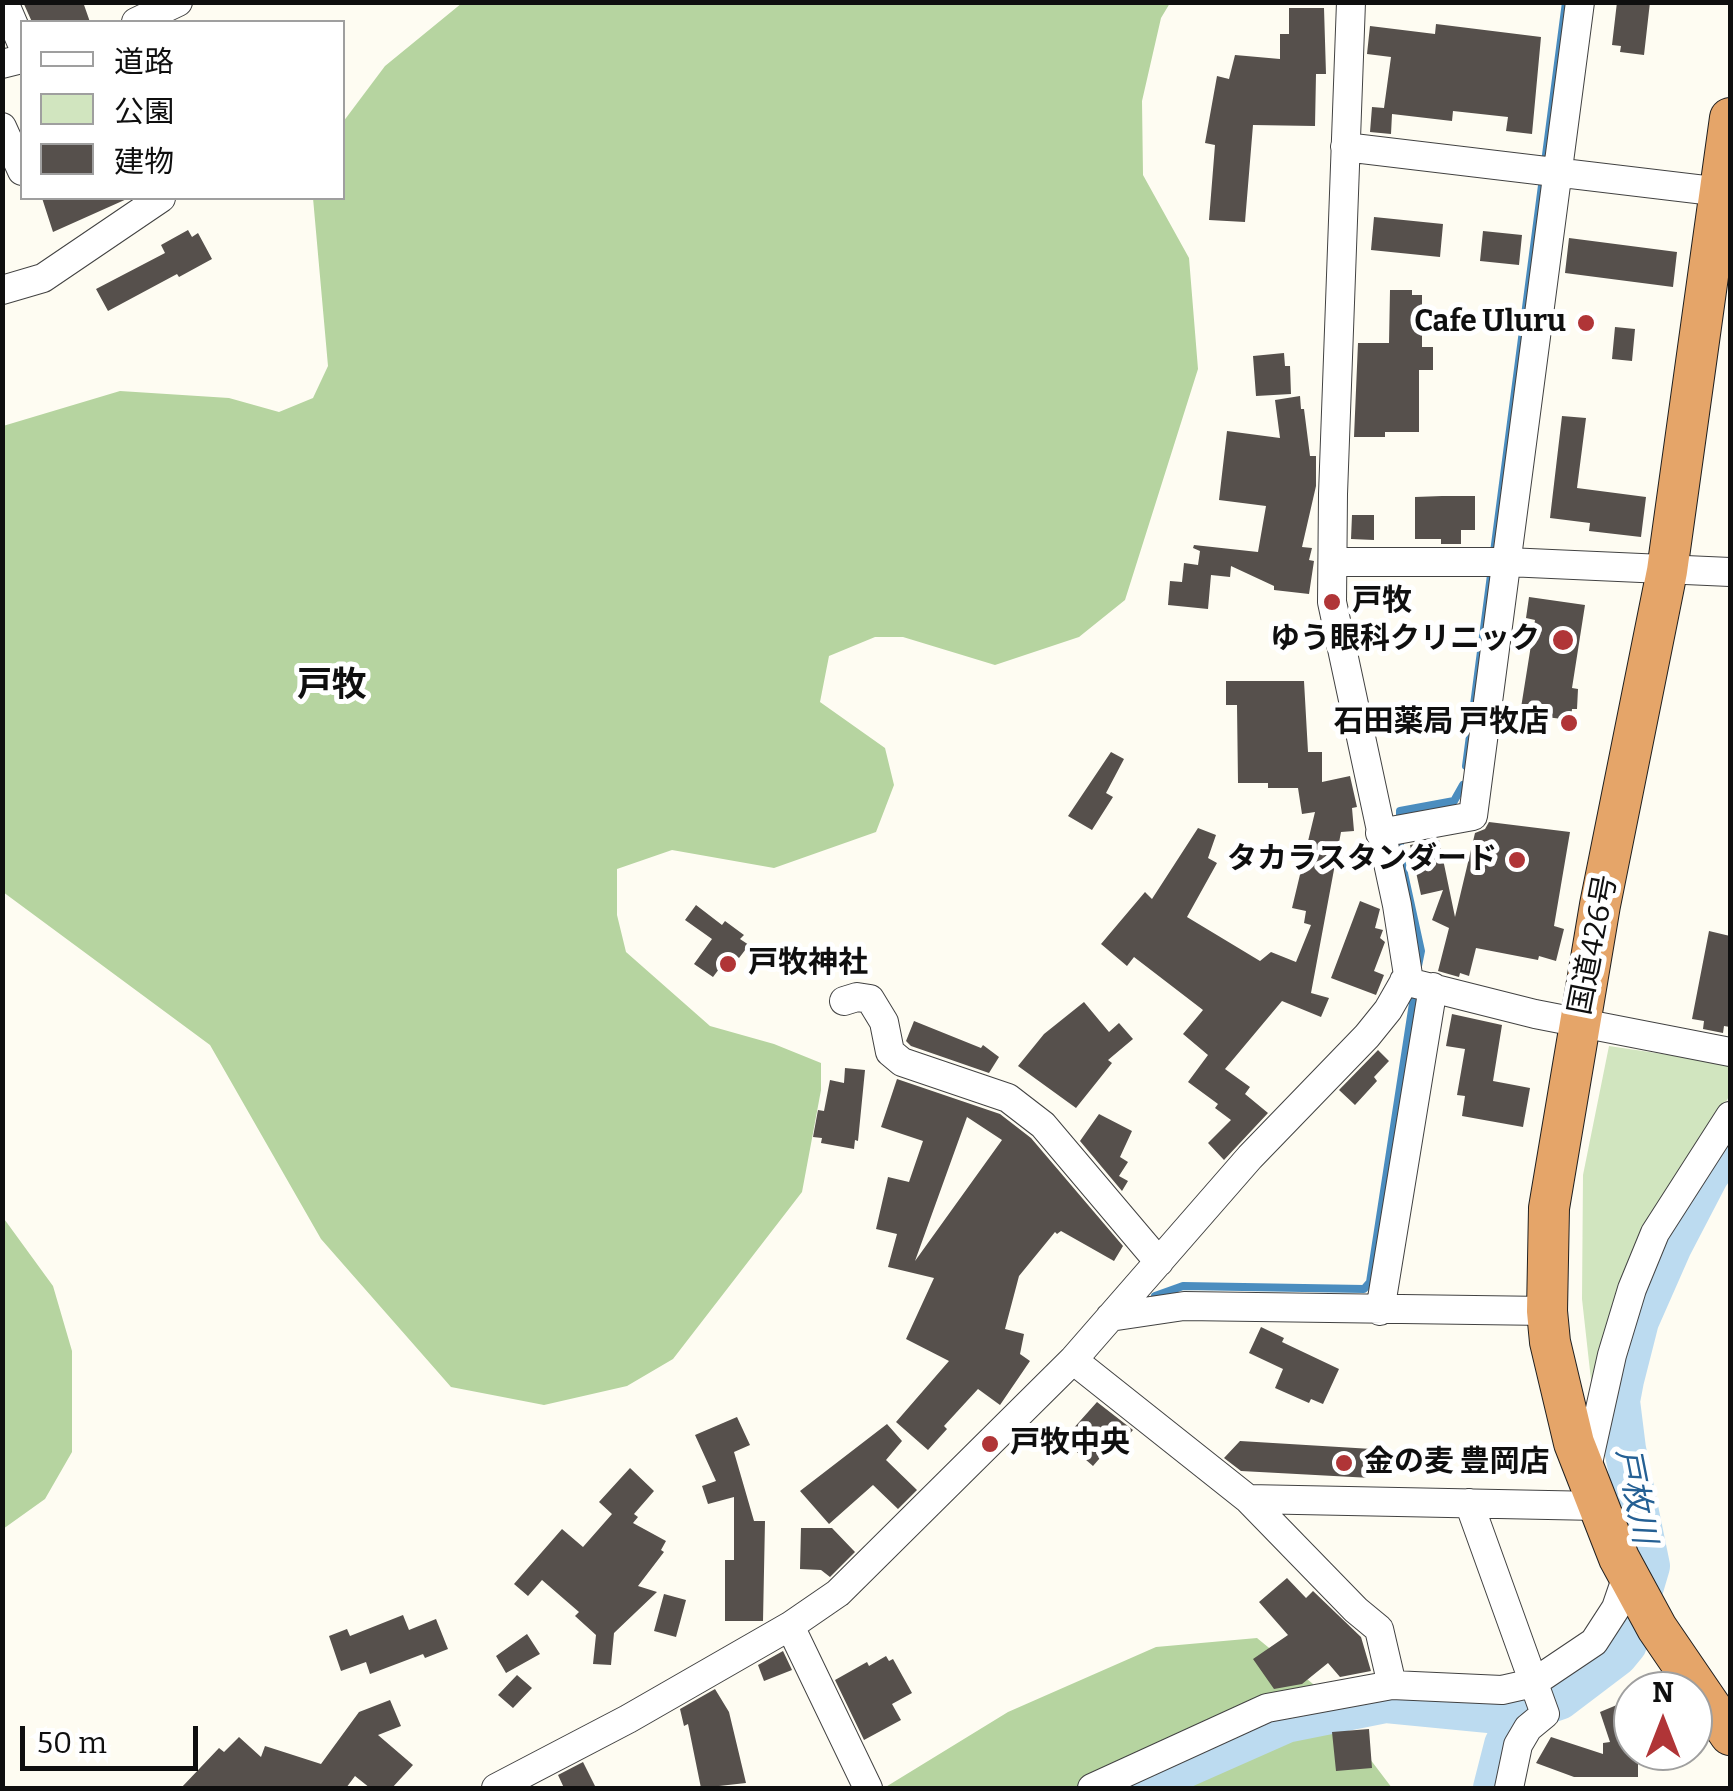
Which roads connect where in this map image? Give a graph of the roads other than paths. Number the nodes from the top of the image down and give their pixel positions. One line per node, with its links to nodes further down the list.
1 (4, 2): 6 (street)
2 (178, 2): 5 (street)
3 (1351, 2): 9 (street)
4 (1580, 2): 11 (street)
5 (141, 20)
6 (20, 39)
7 (1730, 118): 12 (highway, 国道426号)
8 (2, 126): 10 (street)
9 (1345, 147): 11 (street); 15 (street)
10 (20, 166)
11 (1558, 174): 12 (street); 16 (street)
12 (1726, 192): 17 (highway, 国道426号)
13 (159, 200): 14 (street)
14 (2, 290)
15 (1333, 562): 16 (street); 19 (street)
16 (1507, 562): 17 (street); 19 (street)
17 (1667, 570): 18 (street); 23 (highway, 国道426号)
18 (1730, 572)
19 (1380, 833): 20 (street)
20 (1404, 981): 21 (street); 26 (street)
21 (1433, 988): 23 (street); 27 (street)
22 (844, 1001): 26 (street)
23 (1579, 1023): 24 (street); 28 (highway, 国道426号)
24 (1730, 1052)
25 (1730, 1116): 31 (street)
26 (1158, 1262): 29 (street)
27 (1380, 1311): 28 (street); 29 (street)
28 (1547, 1312): 31 (highway, 国道426号)
29 (1110, 1317): 30 (street)
30 (1073, 1360): 32 (street); 35 (street)
31 (1591, 1491): 33 (street); 34 (highway, 国道426号)
32 (1248, 1498): 33 (street); 37 (street)
33 (1469, 1503): 36 (street)
34 (1631, 1582): 36 (street); 38 (highway, 国道426号)
35 (790, 1626): 39 (street); 40 (street)
36 (1533, 1683): 37 (street); 42 (street)
37 (1392, 1685): 41 (street)
38 (1730, 1735)
39 (496, 1788)
40 (868, 1788)
41 (1092, 1788)
42 (1509, 1788)

